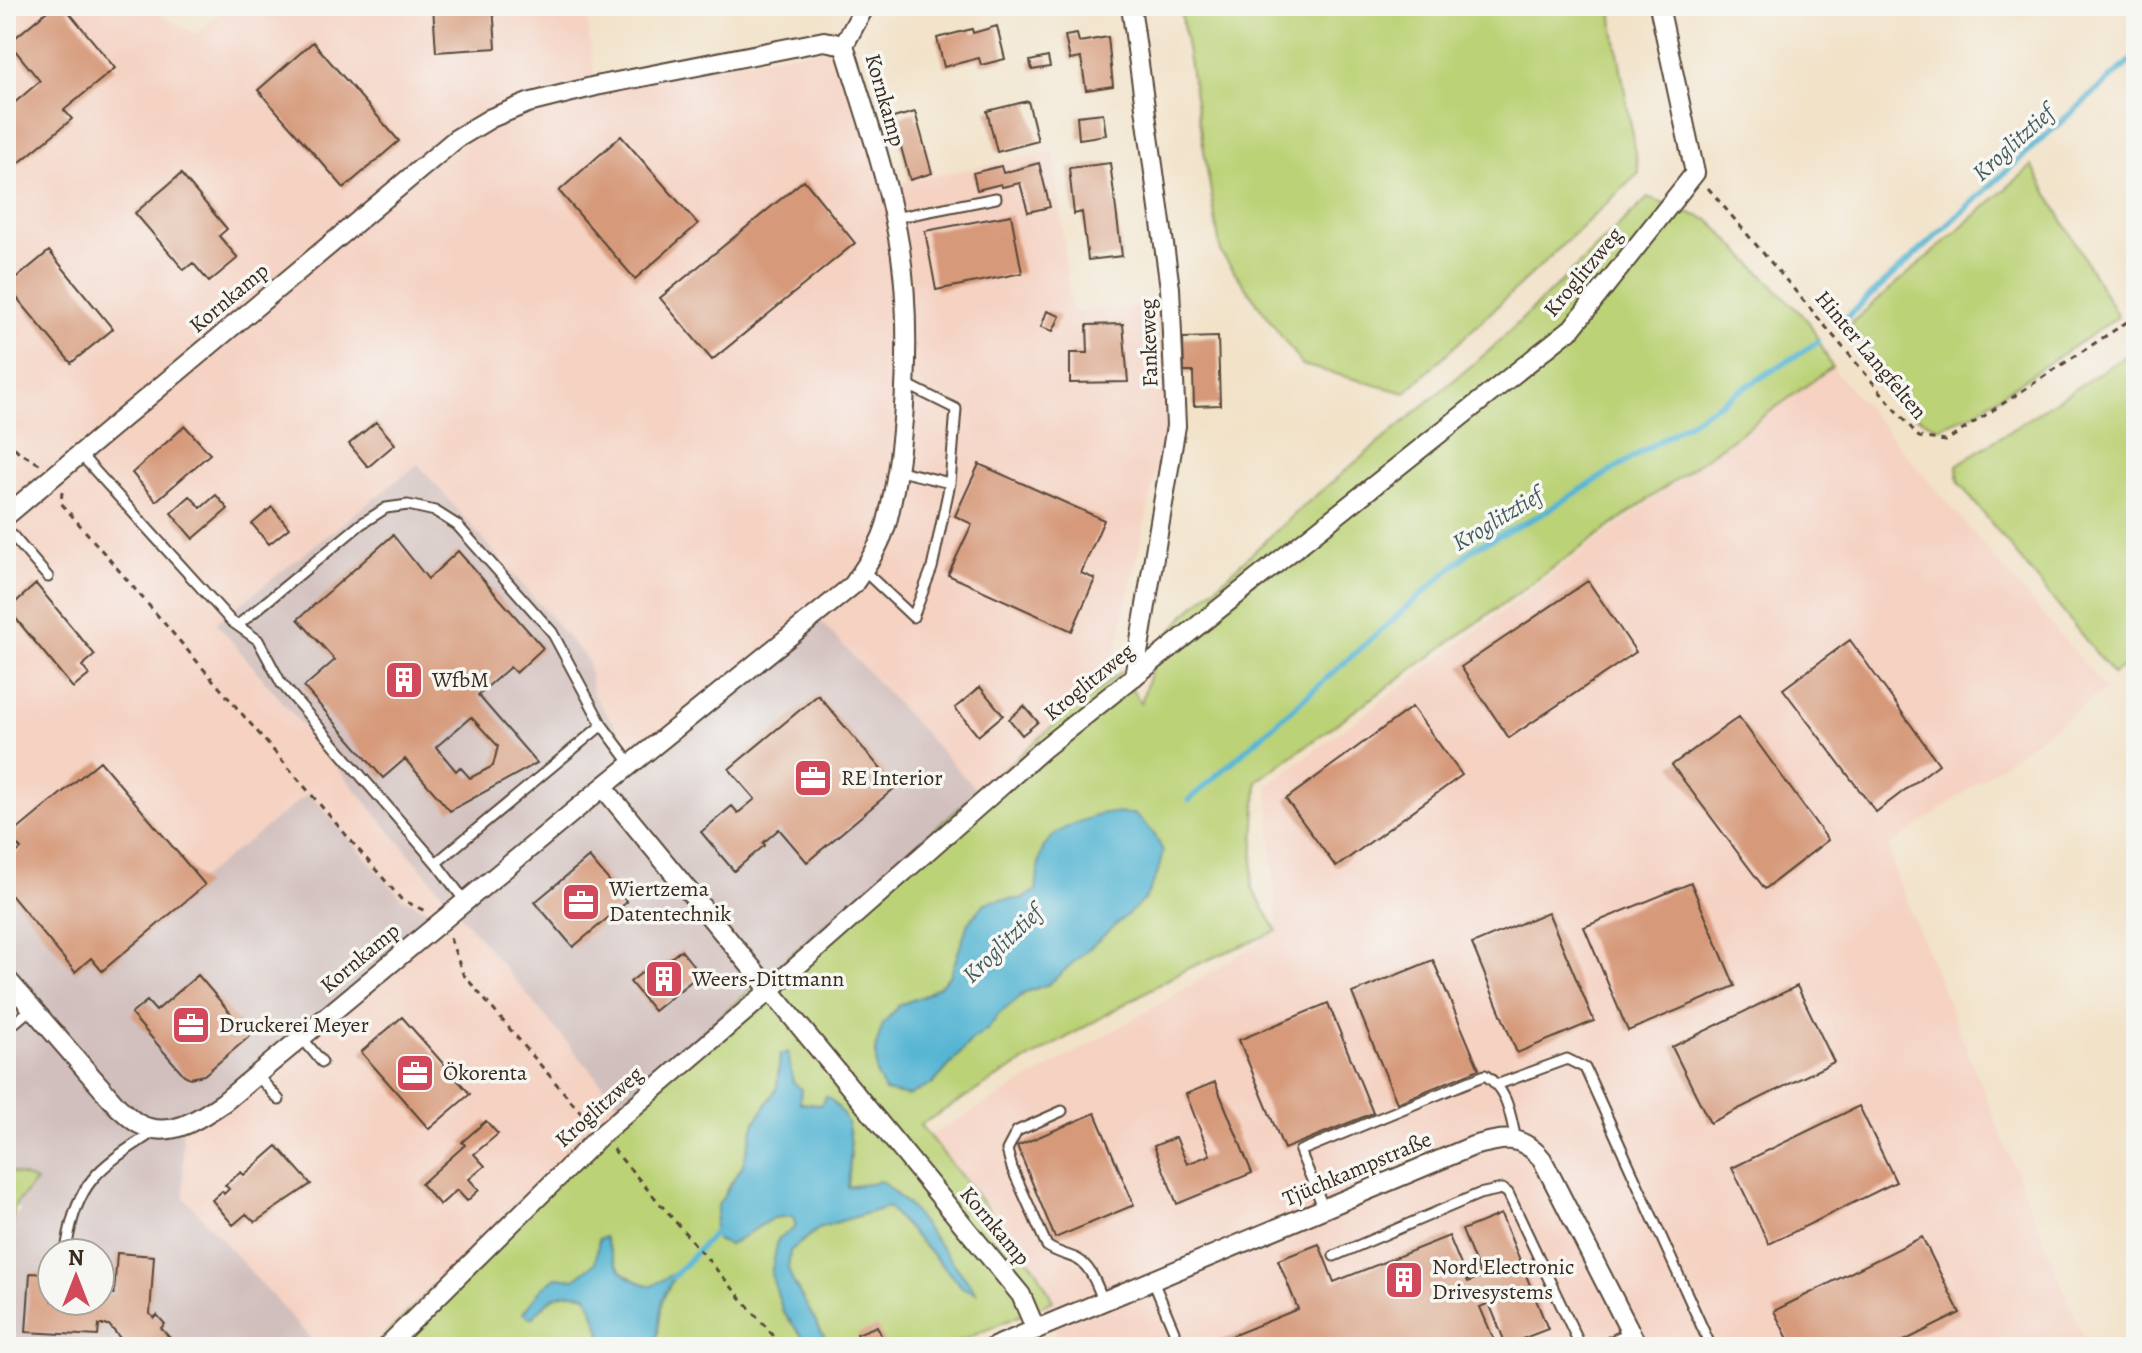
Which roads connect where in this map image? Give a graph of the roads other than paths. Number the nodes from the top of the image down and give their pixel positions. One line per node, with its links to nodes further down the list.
1 (865, 6): 4 (street)
2 (1131, 6): 16 (street, Fankeweg)
3 (1659, 6): 16 (street, Kroglitzweg)
4 (844, 45): 6 (street, Kornkamp); 8 (street, Kornkamp)
5 (996, 198): 6 (lane)
6 (894, 218): 7 (street, Kornkamp)
7 (904, 383): 9 (street, Kornkamp); 10 (lane)
8 (80, 454): 11 (street, Kornkamp); 15 (lane)
9 (896, 470): 10 (lane); 13 (street, Kornkamp)
10 (950, 483): 13 (lane)
11 (6, 516)
12 (6, 528): 14 (lane)
13 (863, 570): 18 (street, Kornkamp)
14 (48, 577)
15 (238, 625): 17 (lane); 20 (lane)
16 (1134, 677): 23 (street, Kroglitzweg)
17 (602, 725): 18 (lane); 20 (lane)
18 (631, 764): 19 (street, Kornkamp)
19 (603, 787): 21 (street, Kornkamp); 23 (street, Kornkamp)
20 (436, 863): 21 (lane)
21 (465, 901): 26 (street, Kornkamp)
22 (6, 978): 24 (street)
23 (770, 990): 39 (street, Kornkamp); 41 (street, Kroglitzweg)
24 (32, 1008): 25 (lane); 32 (street)
25 (6, 1030)
26 (302, 1038): 27 (lane); 28 (street, Kornkamp)
27 (322, 1062)
28 (257, 1075): 30 (lane); 32 (street, Kornkamp)
29 (1499, 1084): 33 (lane); 34 (lane); 46 (lane)
30 (279, 1100)
31 (1062, 1111): 38 (lane)
32 (157, 1129): 35 (lane)
33 (1516, 1140): 34 (street, Tjüchkampstraße); 40 (street)
34 (1324, 1209): 37 (street, Tjüchkampstraße)
35 (68, 1237)
36 (1334, 1256): 44 (lane)
37 (1153, 1281): 38 (street, Tjüchkampstraße); 43 (lane)
38 (1104, 1302): 39 (street, Tjüchkampstraße)
39 (1036, 1330): 42 (street, Tjüchkampstraße)
40 (1634, 1339): 45 (lane)
41 (386, 1347)
42 (994, 1347)
43 (1172, 1347)
44 (1581, 1347)
45 (1599, 1347)
46 (1711, 1347)

